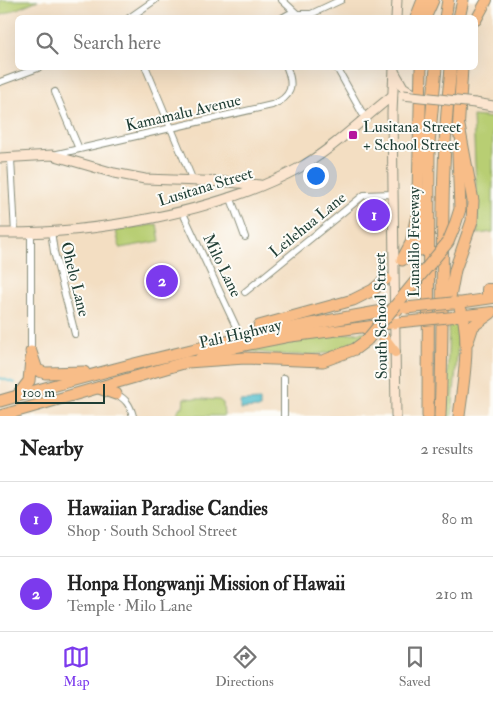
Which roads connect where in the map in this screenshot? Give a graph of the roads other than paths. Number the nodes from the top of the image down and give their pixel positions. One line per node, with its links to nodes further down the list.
1 (155, 0): 10 (street)
2 (282, 0): 11 (street)
3 (341, 0): 11 (street)
4 (397, 0): 12 (main road)
5 (423, 0): 13 (highway)
6 (432, 0): 14 (highway)
7 (448, 0): 15 (highway)
8 (464, 0): 16 (highway); 17 (highway)
9 (487, 0): 18 (main road)
10 (132, 15)
11 (298, 15)
12 (396, 15)
13 (417, 15)
14 (425, 15)
15 (446, 15)
16 (460, 15)
17 (464, 15)
18 (478, 16)
19 (33, 70): 31 (street)
20 (147, 70): 40 (street)
21 (288, 70): 40 (street, Kamamalu Avenue)
22 (338, 70): 38 (street)
23 (394, 70): 34 (main road)
24 (394, 70): 35 (main road, South School Street)
25 (415, 70): 36 (highway)
26 (421, 70): 36 (highway)
27 (436, 70): 83 (highway, Lunalilo Freeway)
28 (451, 70): 69 (highway, Lunalilo Freeway)
29 (462, 70): 32 (highway)
30 (466, 70): 32 (main road)
31 (0, 82)
32 (462, 83): 39 (highway)
33 (55, 92): 41 (street)
34 (403, 92): 35 (main road); 36 (main road, bridge)
35 (392, 96): 38 (main road, Lusitana Street); 49 (main road, South School Street)
36 (417, 97): 37 (main road, bridge); 48 (highway)
37 (493, 106)
38 (365, 118): 47 (main road, Lusitana Street)
39 (458, 126): 69 (highway); 75 (highway, bridge)
40 (171, 129): 41 (street, Kamamalu Avenue); 45 (street)
41 (79, 149): 42 (street, Kamamalu Avenue)
42 (52, 155): 44 (main road); 45 (main road)
43 (0, 158): 44 (main road)
44 (11, 158): 55 (street)
45 (193, 181): 46 (main road)
46 (206, 181): 47 (main road); 50 (main road)
47 (260, 185): 50 (main road, Lusitana Street)
48 (418, 186): 57 (highway); 83 (highway)
49 (393, 194): 60 (street, Leilehua Lane); 63 (main road, South School Street)
50 (228, 197): 51 (main road, Lusitana Street); 56 (street)
51 (182, 211): 52 (main road, Lusitana Street); 68 (street, Milo Lane)
52 (51, 231): 53 (main road, Lusitana Street); 70 (street, Ohelo Lane)
53 (31, 232): 55 (main road, Lusitana Street); 72 (street)
54 (0, 234): 55 (main road, Lusitana Street)
55 (15, 234)
56 (246, 237)
57 (402, 260)
58 (386, 279): 68 (highway)
59 (493, 289): 61 (main road)
60 (245, 292)
61 (490, 298): 62 (main road, Pali Highway)
62 (455, 303): 63 (highway, Pali Highway, bridge); 65 (highway)
63 (394, 311): 66 (main road, South School Street); 74 (highway, Pali Highway)
64 (492, 312): 65 (main road, Pali Highway); 71 (highway)
65 (465, 316): 66 (main road, Pali Highway, bridge); 71 (highway)
66 (398, 323): 67 (main road, Pali Highway); 73 (main road, South School Street)
67 (350, 329): 73 (main road); 75 (main road, Pali Highway)
68 (238, 331): 74 (highway)
69 (443, 332): 90 (highway, Lunalilo Freeway)
70 (75, 334)
71 (465, 347): 91 (highway)
72 (31, 352): 76 (highway); 81 (highway)
73 (395, 352): 89 (main road, South School Street)
74 (171, 354): 76 (highway, Pali Highway)
75 (187, 362): 78 (highway, Pali Highway)
76 (108, 370): 81 (highway, Pali Highway)
77 (284, 378): 88 (street)
78 (99, 388): 79 (highway, Pali Highway); 80 (highway)
79 (83, 393): 84 (highway); 86 (highway, Pali Highway)
80 (116, 394): 87 (street)
81 (19, 395): 82 (highway, Pali Highway)
82 (2, 400)
83 (428, 410)
84 (42, 413): 85 (highway)
85 (22, 415)
86 (0, 416)
87 (133, 416)
88 (284, 416)
89 (396, 416)
90 (440, 416)
91 (459, 416)

